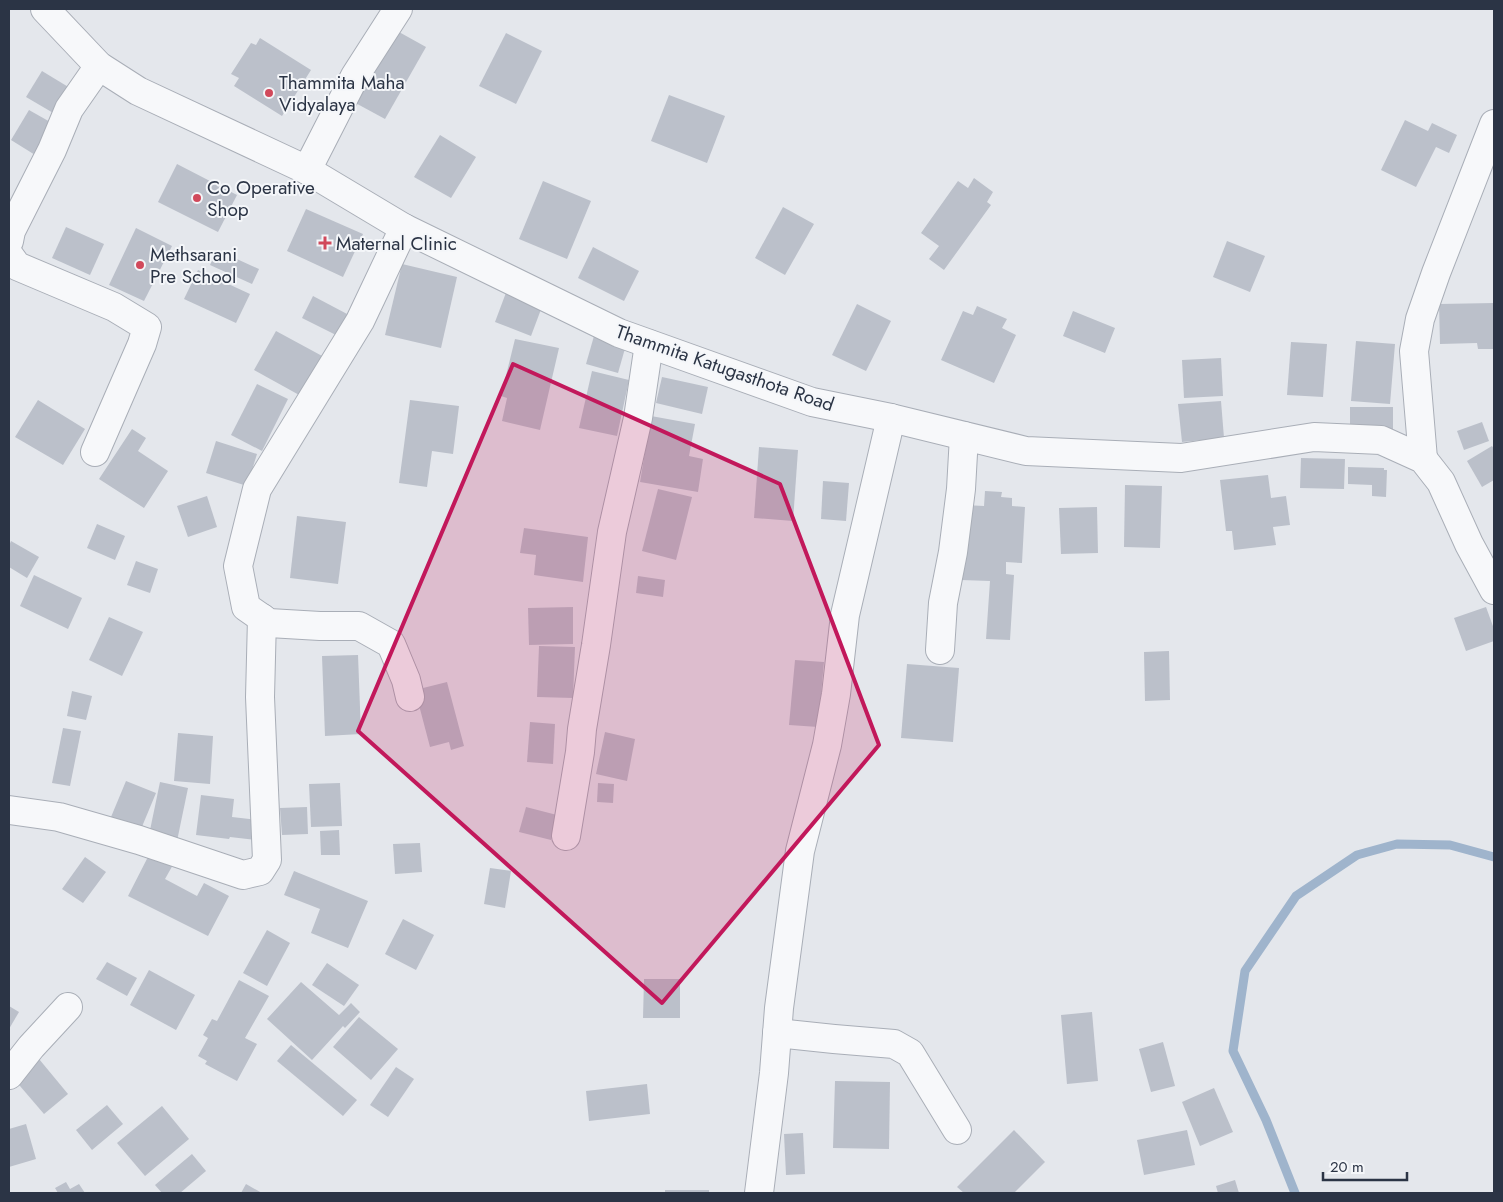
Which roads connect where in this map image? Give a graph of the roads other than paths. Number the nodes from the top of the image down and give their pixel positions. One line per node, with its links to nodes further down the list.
1 (45, 9): 3 (street, Thammita Katugasthota Road)
2 (398, 9): 5 (street)
3 (99, 66): 5 (street, Thammita Katugasthota Road); 7 (street)
4 (1494, 124): 13 (street)
5 (307, 170): 6 (street, Thammita Katugasthota Road)
6 (404, 228): 9 (street, Thammita Katugasthota Road); 15 (street)
7 (9, 241)
8 (9, 255): 12 (street)
9 (649, 344): 10 (street, Thammita Katugasthota Road); 19 (street)
10 (891, 418): 11 (street, Thammita Katugasthota Road); 21 (street)
11 (964, 436): 13 (street, Thammita Katugasthota Road); 16 (street)
12 (96, 452)
13 (1423, 459): 14 (street, Thammita Katugasthota Road)
14 (1494, 590)
15 (262, 618): 17 (street); 18 (street)
16 (940, 650)
17 (410, 697)
18 (9, 810)
19 (566, 836)
20 (68, 1007): 22 (street)
21 (777, 1033): 23 (street); 24 (street)
22 (9, 1075)
23 (958, 1130)
24 (759, 1193)

